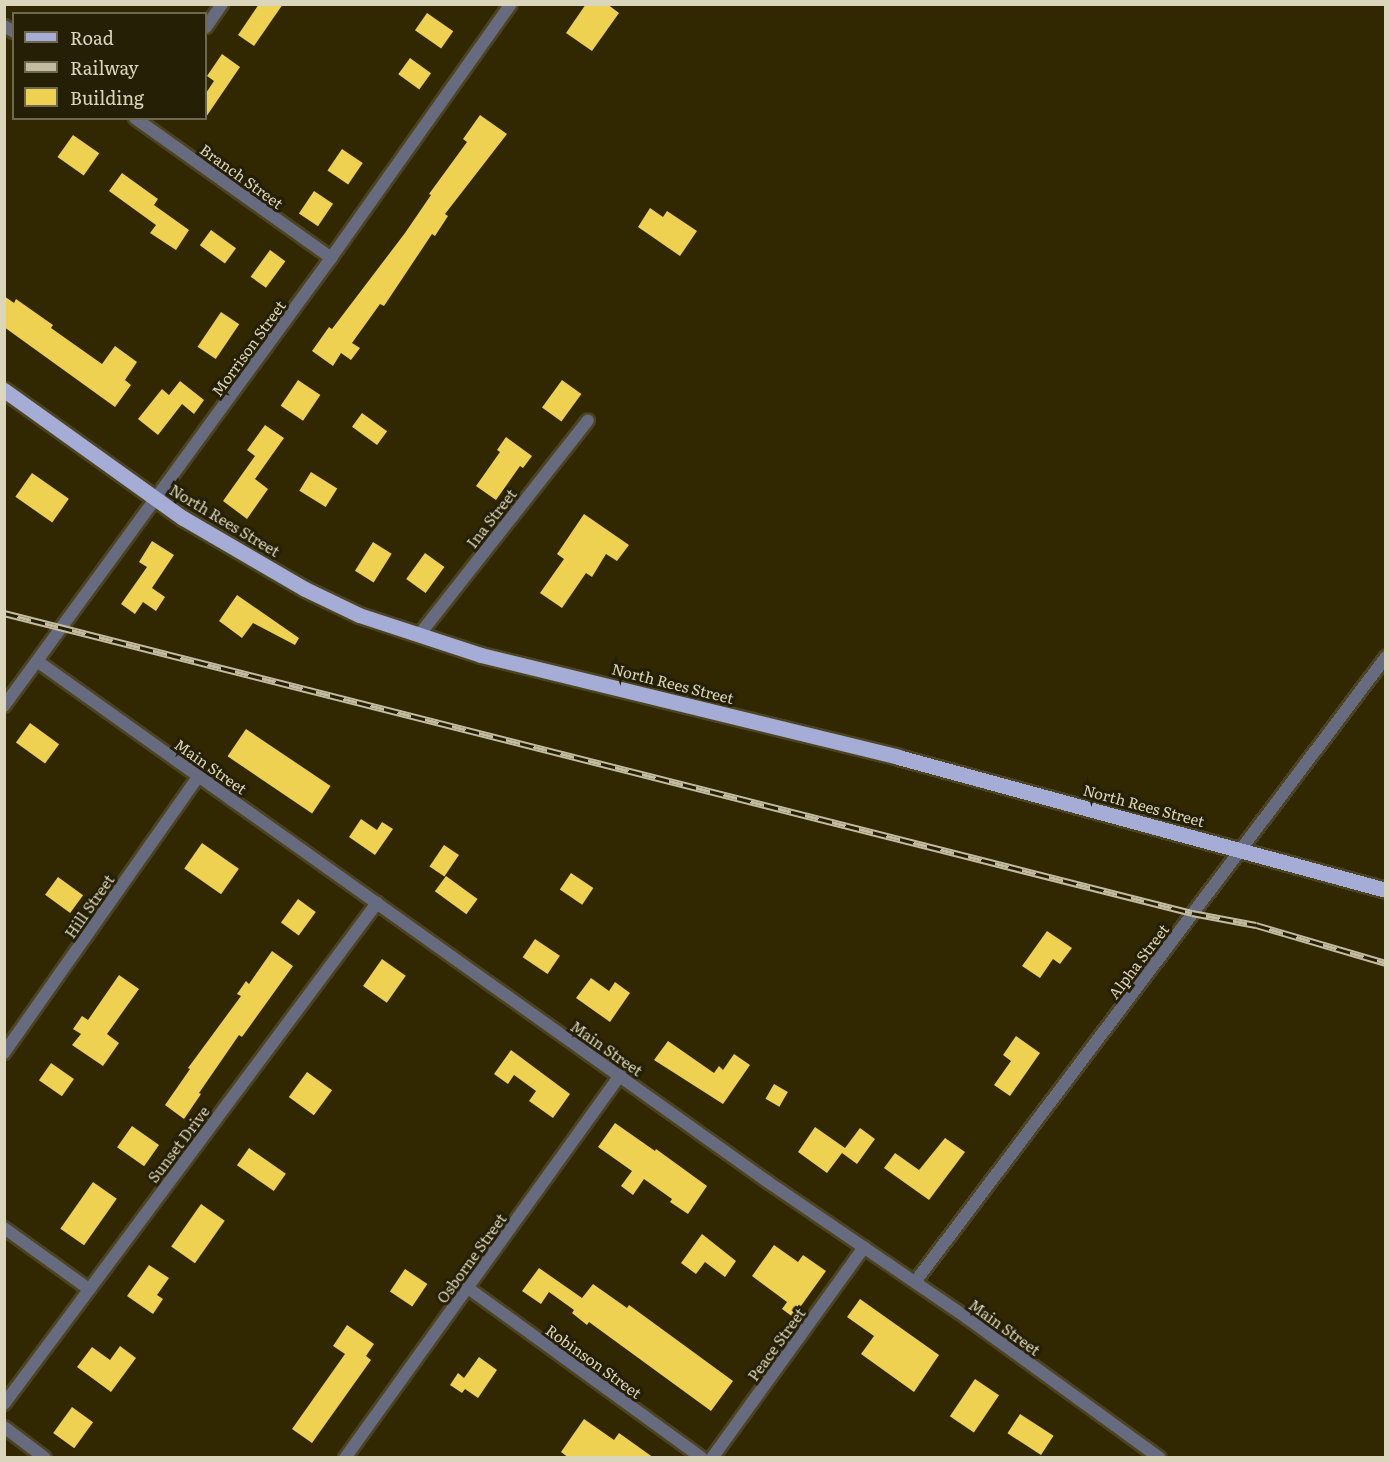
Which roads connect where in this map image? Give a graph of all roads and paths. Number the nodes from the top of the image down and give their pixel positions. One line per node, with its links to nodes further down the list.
1 (222, 4): 3 (street)
2 (511, 4): 5 (street, Morrison Street)
3 (207, 26)
4 (138, 120): 5 (street, Branch Street)
5 (331, 258): 8 (street, Morrison Street)
6 (4, 390): 8 (main road, North Rees Street)
7 (588, 420): 9 (street, Ina Street)
8 (156, 499): 9 (main road, North Rees Street); 11 (street, Morrison Street)
9 (419, 635): 14 (main road, North Rees Street)
10 (1386, 657): 14 (street, Alpha Street)
11 (37, 661): 12 (street, Morrison Street); 13 (street, Main Street)
12 (4, 706)
13 (199, 777): 16 (street, Main Street); 17 (street, Hill Street)
14 (1241, 851): 15 (main road, North Rees Street); 21 (street, Alpha Street)
15 (1386, 890)
16 (377, 903): 18 (street, Main Street); 23 (street, Sunset Drive)
17 (4, 1053)
18 (620, 1076): 20 (street, Main Street); 22 (street, Osborne Street)
19 (4, 1228): 23 (street)
20 (864, 1247): 21 (street, Main Street); 29 (street, Peace Street)
21 (915, 1282): 30 (street, Main Street)
22 (468, 1288): 27 (street, Osborne Street); 28 (street, Robinson Street)
23 (89, 1289): 24 (street, Sunset Drive)
24 (4, 1404)
25 (4, 1427): 26 (street)
26 (45, 1458)
27 (345, 1458)
28 (702, 1458)
29 (712, 1458)
30 (1160, 1458)

